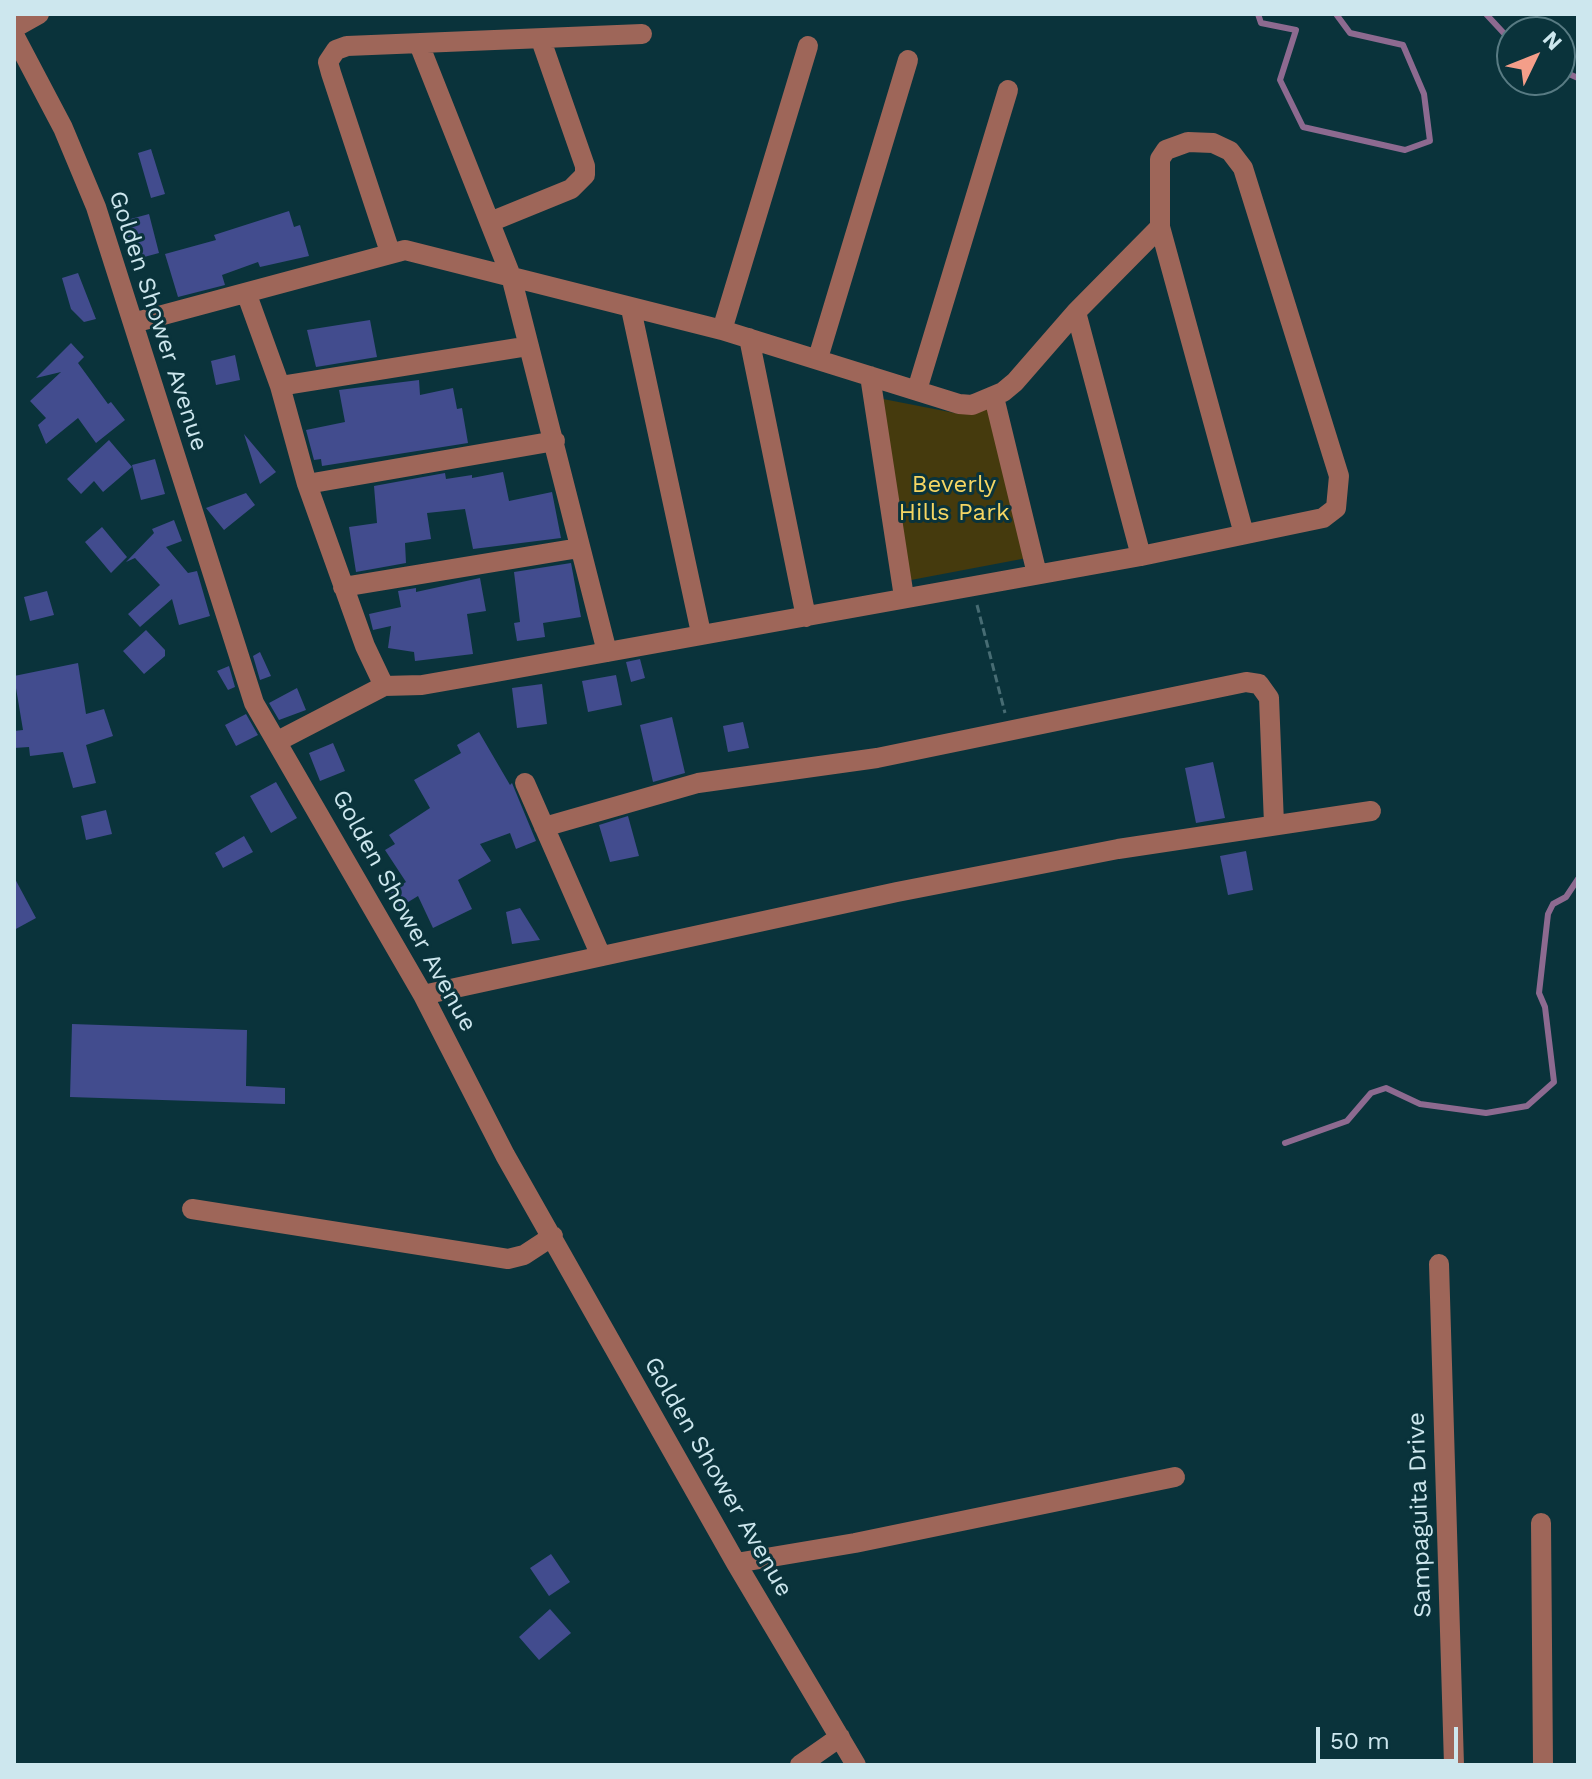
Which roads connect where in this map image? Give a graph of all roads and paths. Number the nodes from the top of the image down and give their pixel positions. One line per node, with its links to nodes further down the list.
1 (39, 14): 2 (street)
2 (14, 28)
3 (642, 34): 5 (street)
4 (14, 35): 17 (street, Golden Shower Avenue)
5 (541, 40): 6 (street); 10 (street)
6 (419, 44): 10 (street); 12 (street)
7 (808, 46): 18 (street)
8 (908, 60): 21 (street)
9 (1008, 90): 24 (street)
10 (490, 222): 13 (street)
11 (1160, 227): 16 (street); 28 (street); 28 (street)
12 (390, 252): 13 (street); 14 (street)
13 (511, 276): 15 (street); 20 (street)
14 (247, 295): 17 (street); 23 (street)
15 (631, 309): 18 (street); 36 (street)
16 (1076, 312): 25 (street); 30 (street)
17 (133, 323): 40 (street, Golden Shower Avenue)
18 (722, 330): 19 (street)
19 (749, 338): 21 (street); 35 (street)
20 (529, 346): 23 (street); 26 (street)
21 (818, 358): 22 (street)
22 (870, 376): 24 (street); 34 (street)
23 (280, 386): 27 (street)
24 (917, 390): 25 (street)
25 (994, 397): 31 (street)
26 (555, 441): 27 (street); 29 (street)
27 (307, 484): 33 (street)
28 (1244, 534): 30 (street)
29 (579, 548): 33 (street); 37 (street)
30 (1141, 556): 31 (street)
31 (1037, 574): 32 (street)
32 (972, 585): 34 (street); 39 (path)
33 (343, 587): 38 (street)
34 (904, 597): 35 (street)
35 (806, 617): 36 (street)
36 (701, 633): 37 (street)
37 (607, 652): 38 (street)
38 (384, 686): 40 (street)
39 (1009, 730): 43 (street); 44 (street)
40 (278, 741): 46 (street, Golden Shower Avenue)
41 (525, 783): 44 (street)
42 (1371, 811): 43 (street)
43 (1274, 824): 45 (street)
44 (544, 827): 45 (street)
45 (601, 956): 46 (street)
46 (423, 995): 48 (street, Golden Shower Avenue)
47 (192, 1209): 48 (street)
48 (553, 1236): 52 (street, Golden Shower Avenue)
49 (1439, 1264): 56 (street, Sampaguita Drive)
50 (1175, 1477): 52 (street)
51 (1541, 1523): 57 (street)
52 (736, 1563): 53 (street, Golden Shower Avenue)
53 (840, 1737): 54 (street); 55 (street, Golden Shower Avenue)
54 (800, 1765)
55 (856, 1765)
56 (1454, 1765)
57 (1543, 1765)

